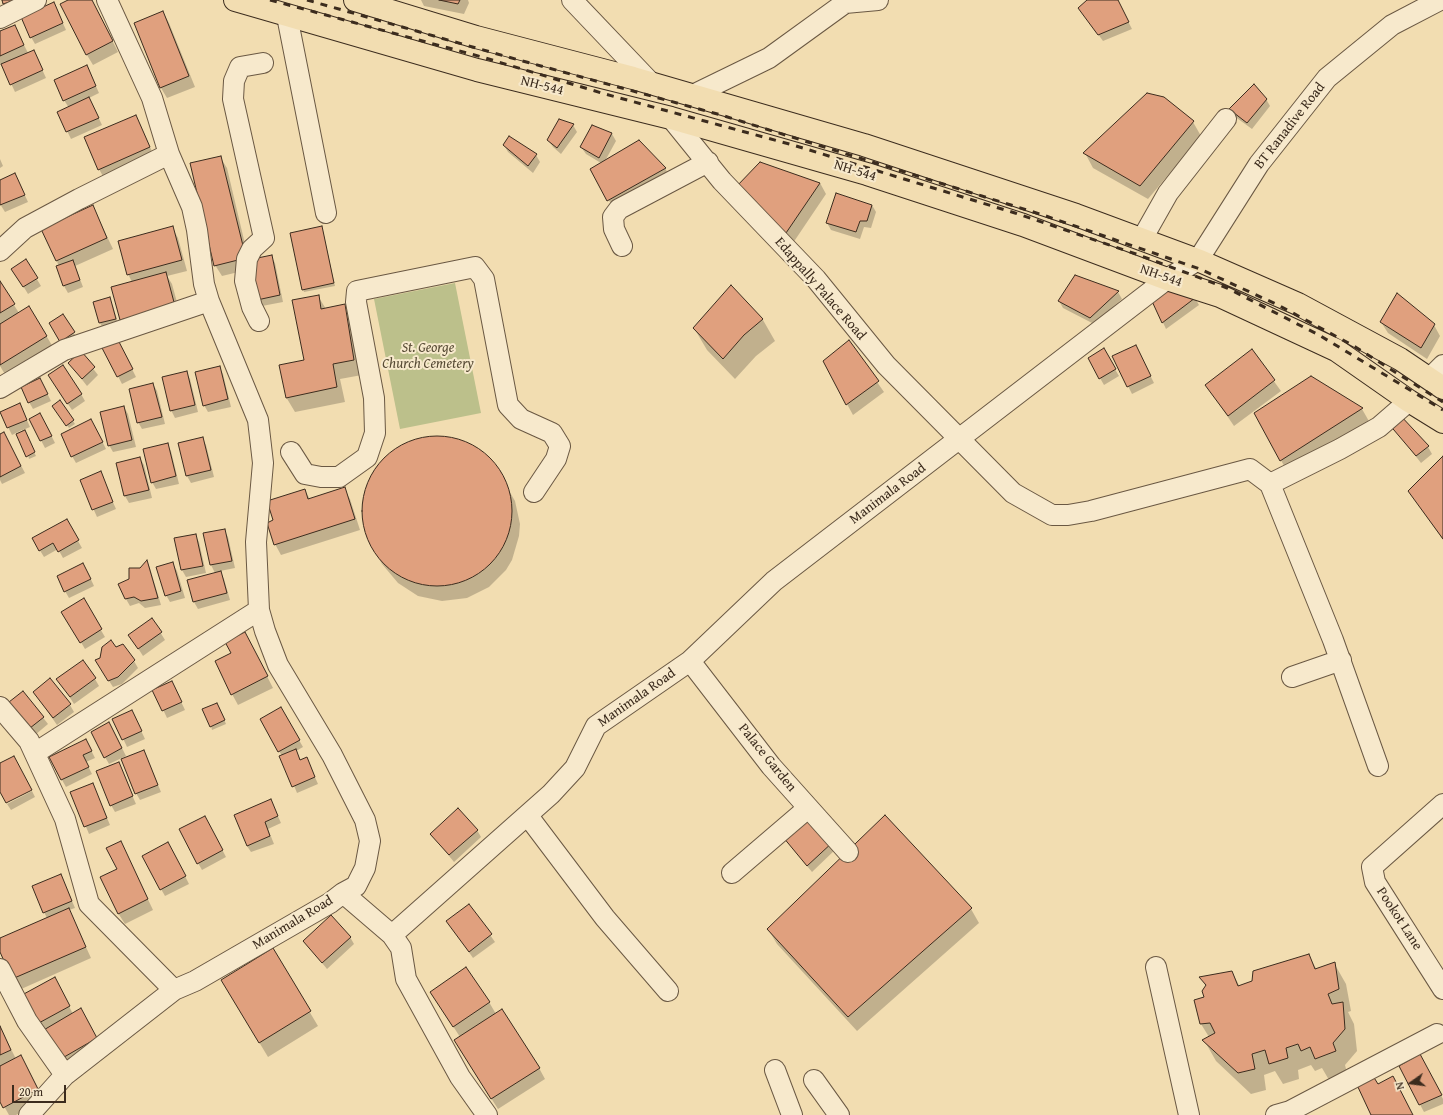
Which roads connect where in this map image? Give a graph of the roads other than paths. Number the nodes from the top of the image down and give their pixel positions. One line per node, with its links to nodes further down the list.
1 (36, 0): 9 (street)
2 (107, 0): 17 (street)
3 (235, 0): 8 (main road, NH-544)
4 (354, 0): 10 (main road); 12 (main road, NH-544)
5 (572, 0): 12 (street)
6 (878, 0): 13 (street)
7 (1440, 0): 23 (street, BT Ranadive Road)
8 (287, 16): 10 (main road, NH-544); 19 (street)
9 (0, 18)
10 (345, 32): 14 (main road, NH-544)
11 (263, 63): 26 (street)
12 (642, 81): 13 (main road, NH-544); 14 (main road)
13 (691, 96): 20 (main road, NH-544)
14 (631, 107): 15 (main road, NH-544)
15 (671, 118): 18 (street, Edappally Palace Road); 24 (main road, NH-544)
16 (1226, 119): 20 (street)
17 (169, 154): 22 (street); 25 (street)
18 (708, 162): 21 (street); 31 (street, Edappally Palace Road)
19 (326, 213)
20 (1142, 239): 23 (main road, NH-544)
21 (622, 246)
22 (0, 251)
23 (1198, 260): 24 (street, BT Ranadive Road); 27 (main road, NH-544)
24 (1167, 279): 29 (main road, NH-544); 31 (street, Manimala Road)
25 (209, 301): 28 (street); 35 (street)
26 (259, 321)
27 (1439, 377)
28 (0, 388)
29 (1409, 401): 30 (main road, NH-544); 33 (street)
30 (1443, 422)
31 (960, 439): 33 (street, Edappally Palace Road); 37 (street, Manimala Road)
32 (291, 452): 34 (street)
33 (1270, 484): 36 (street)
34 (534, 492)
35 (260, 610): 40 (street); 47 (street)
36 (1341, 660): 38 (street); 41 (street)
37 (690, 661): 43 (street, Palace Garden); 44 (street, Manimala Road)
38 (1292, 677)
39 (0, 707): 40 (street)
40 (35, 753): 52 (street)
41 (1378, 766)
42 (1443, 804): 51 (street, Pookot Lane)
43 (808, 808): 45 (street, Palace Garden); 46 (street)
44 (528, 816): 48 (street, Manimala Road); 53 (street)
45 (848, 852)
46 (732, 873)
47 (343, 893): 48 (street, Manimala Road); 52 (street, Manimala Road)
48 (392, 935): 59 (street)
49 (1156, 967): 62 (street)
50 (0, 970): 56 (street)
51 (1443, 989)
52 (174, 990): 56 (street, Manimala Road)
53 (668, 992)
54 (1441, 1034): 63 (street)
55 (775, 1070): 60 (street)
56 (65, 1075): 58 (street, Manimala Road)
57 (814, 1080): 61 (street)
58 (29, 1115)
59 (487, 1115)
60 (792, 1115)
61 (839, 1115)
62 (1189, 1115)
63 (1277, 1115)

